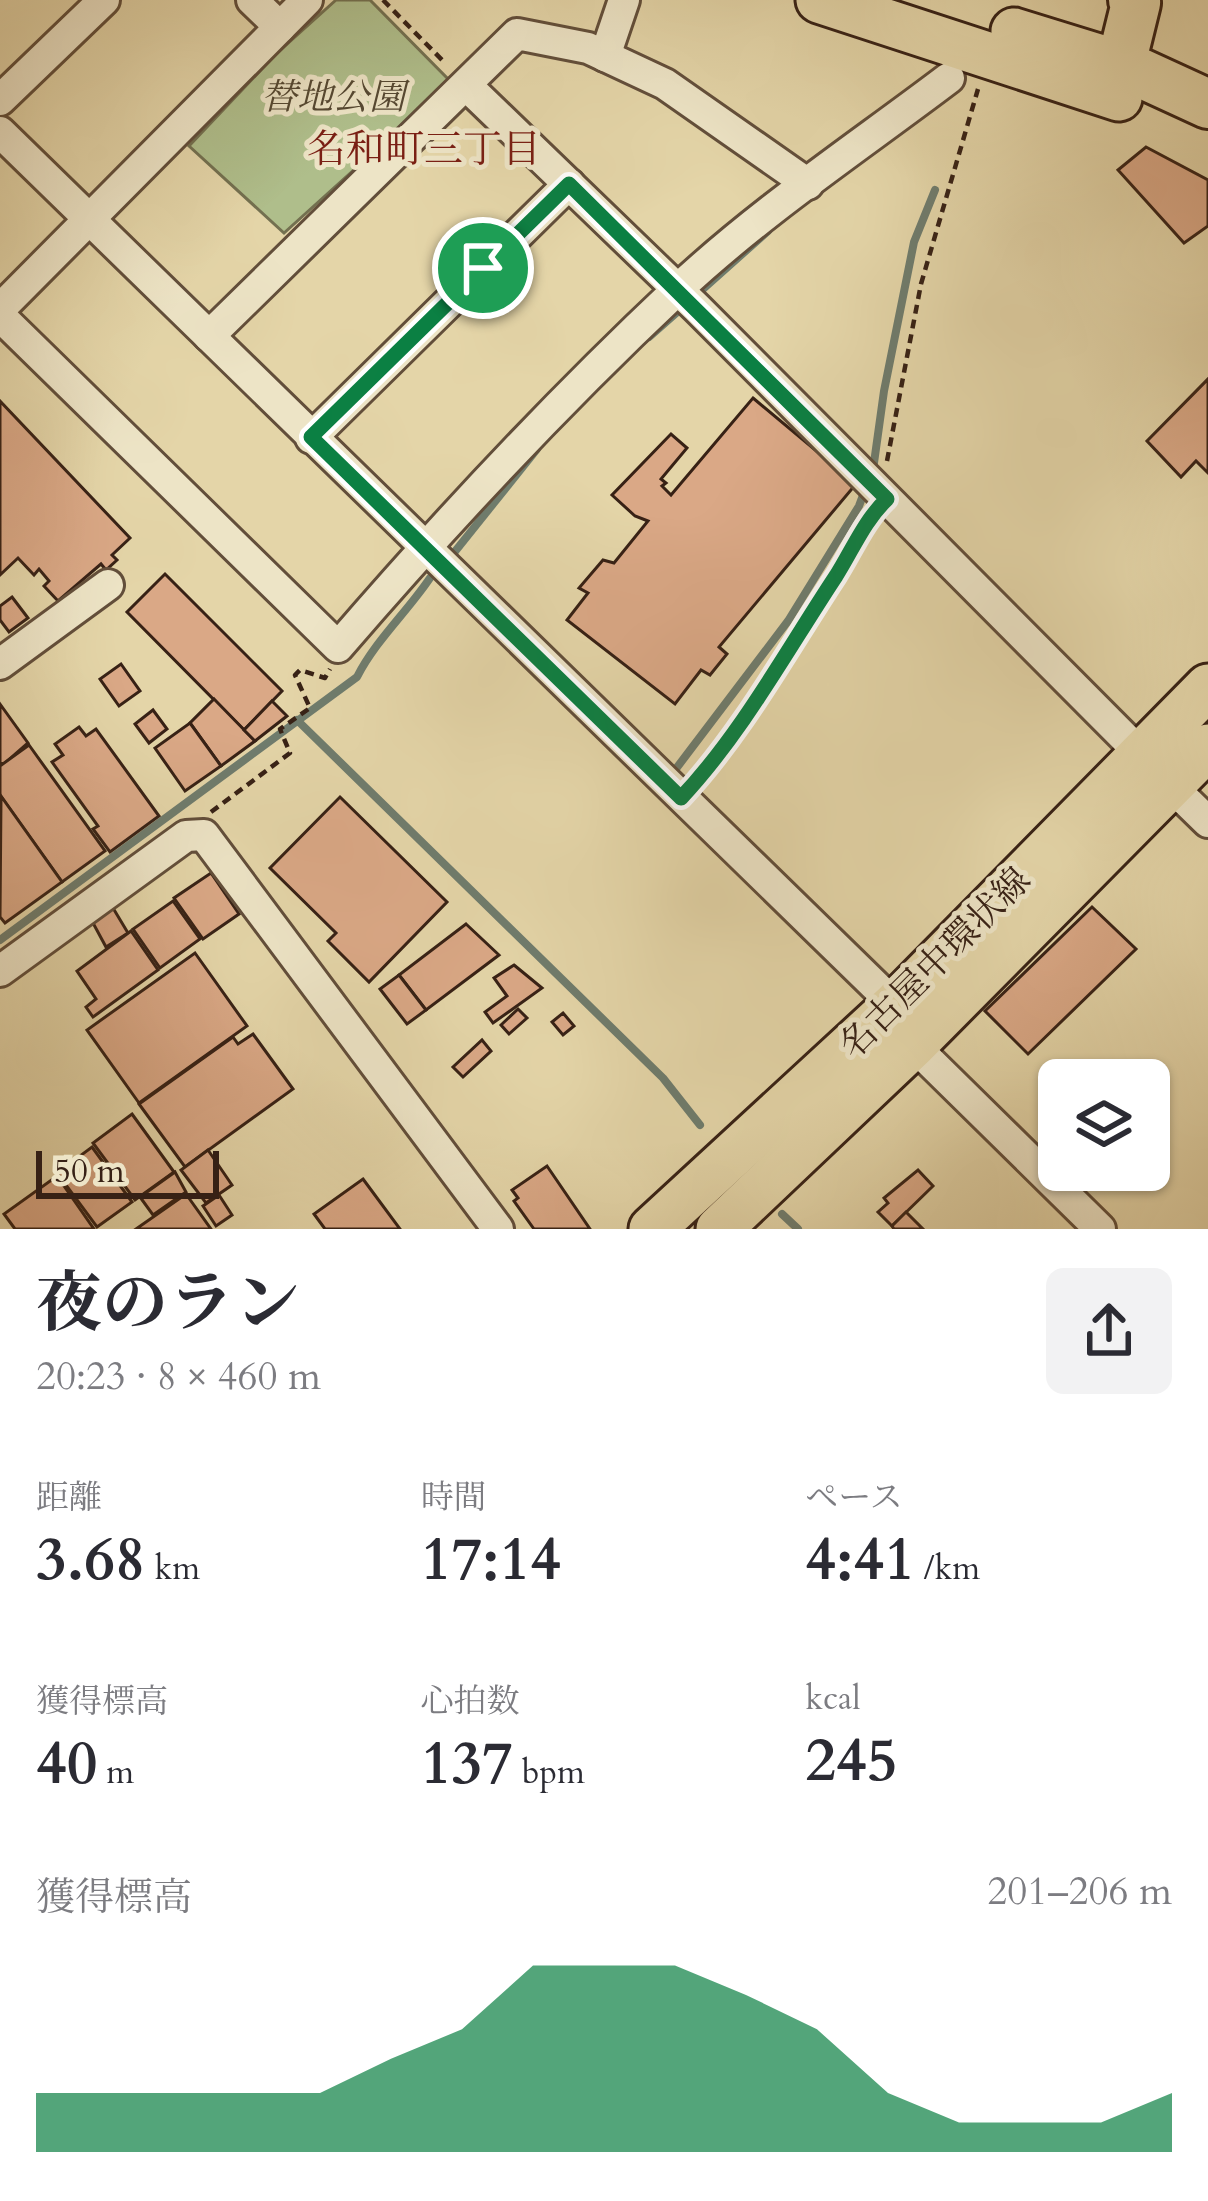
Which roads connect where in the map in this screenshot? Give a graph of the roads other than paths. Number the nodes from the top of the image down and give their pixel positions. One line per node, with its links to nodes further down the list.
1 (104, 0): 13 (street)
2 (252, 0): 8 (street)
3 (307, 0): 8 (street)
4 (624, 0): 9 (street)
5 (819, 0): 11 (main road)
6 (920, 0): 11 (main road)
7 (1132, 0): 11 (highway)
8 (280, 27): 19 (street)
9 (605, 56): 12 (street); 18 (street)
10 (949, 78): 18 (street)
11 (1120, 81): 14 (highway); 16 (highway)
12 (467, 86): 17 (street); 22 (street)
13 (0, 100)
14 (1208, 104)
15 (0, 133): 19 (street)
16 (1208, 141)
17 (569, 184): 20 (street); 23 (street)
18 (808, 184): 20 (street)
19 (90, 219): 21 (street); 22 (street)
20 (685, 296): 24 (street); 29 (street)
21 (0, 313): 24 (street)
22 (208, 336): 23 (street)
23 (311, 437): 24 (street)
24 (423, 548): 32 (street)
25 (108, 585): 26 (street)
26 (0, 664)
27 (1208, 687): 29 (main road, 名古屋中環状線)
28 (1208, 747): 29 (main road, 名古屋中環状線)
29 (1155, 769): 30 (street); 32 (main road, 名古屋中環状線)
30 (1208, 822)
31 (0, 971): 33 (street)
32 (904, 1025): 34 (main road, 名古屋中環状線); 35 (main road, 名古屋中環状線); 36 (street)
33 (498, 1229)
34 (652, 1229)
35 (719, 1229)
36 (1100, 1229)

